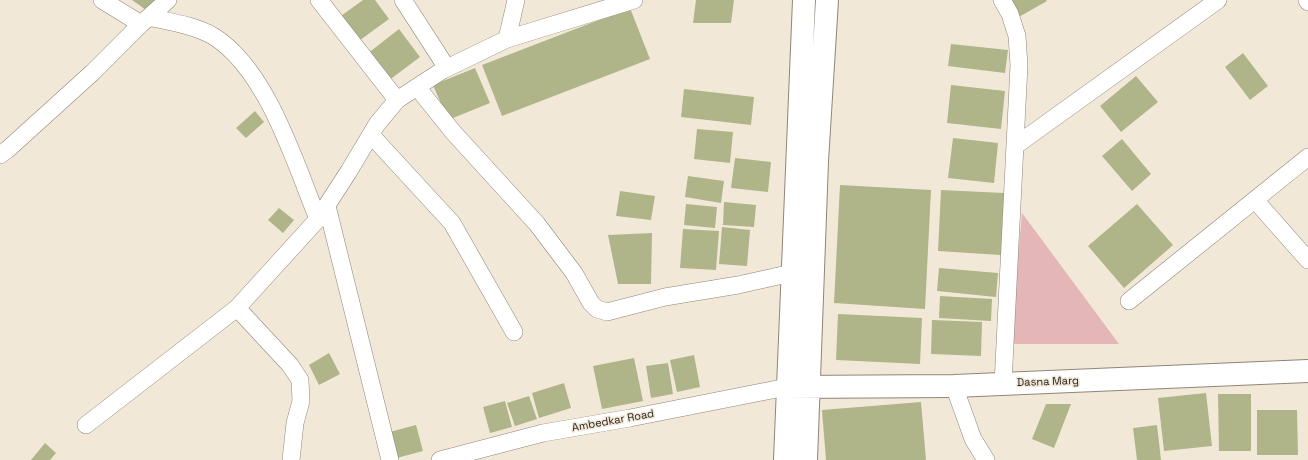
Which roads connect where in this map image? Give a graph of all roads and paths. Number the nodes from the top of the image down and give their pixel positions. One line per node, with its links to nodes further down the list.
1 (102, 0): 11 (street)
2 (168, 0): 11 (street)
3 (319, 0): 15 (street)
4 (403, 0): 13 (street)
5 (516, 0): 12 (street)
6 (634, 0): 12 (street)
7 (804, 0): 23 (street)
8 (827, 0): 30 (street)
9 (1002, 0): 17 (street)
10 (1218, 0): 17 (street)
11 (145, 21): 18 (street); 21 (street)
12 (507, 38): 13 (street)
13 (447, 68): 14 (street)
14 (417, 87): 15 (street); 23 (street)
15 (397, 100): 16 (street)
16 (371, 135): 21 (street); 26 (street)
17 (1015, 146): 28 (street)
18 (0, 155)
19 (1308, 157): 20 (street)
20 (1255, 200): 22 (street); 24 (street)
21 (322, 213): 25 (street); 33 (street)
22 (1308, 260)
23 (792, 273): 30 (street)
24 (1129, 301)
25 (237, 308): 31 (street); 32 (street)
26 (514, 332)
27 (1308, 371): 28 (street, Dasna Marg)
28 (1003, 384): 29 (street, Dasna Marg)
29 (954, 386): 30 (street, Dasna Marg); 37 (street)
30 (798, 387): 34 (street, Ambedkar Road); 35 (street); 36 (street)
31 (86, 425)
32 (291, 460)
33 (390, 460)
34 (440, 460)
35 (785, 460)
36 (806, 460)
37 (986, 460)

